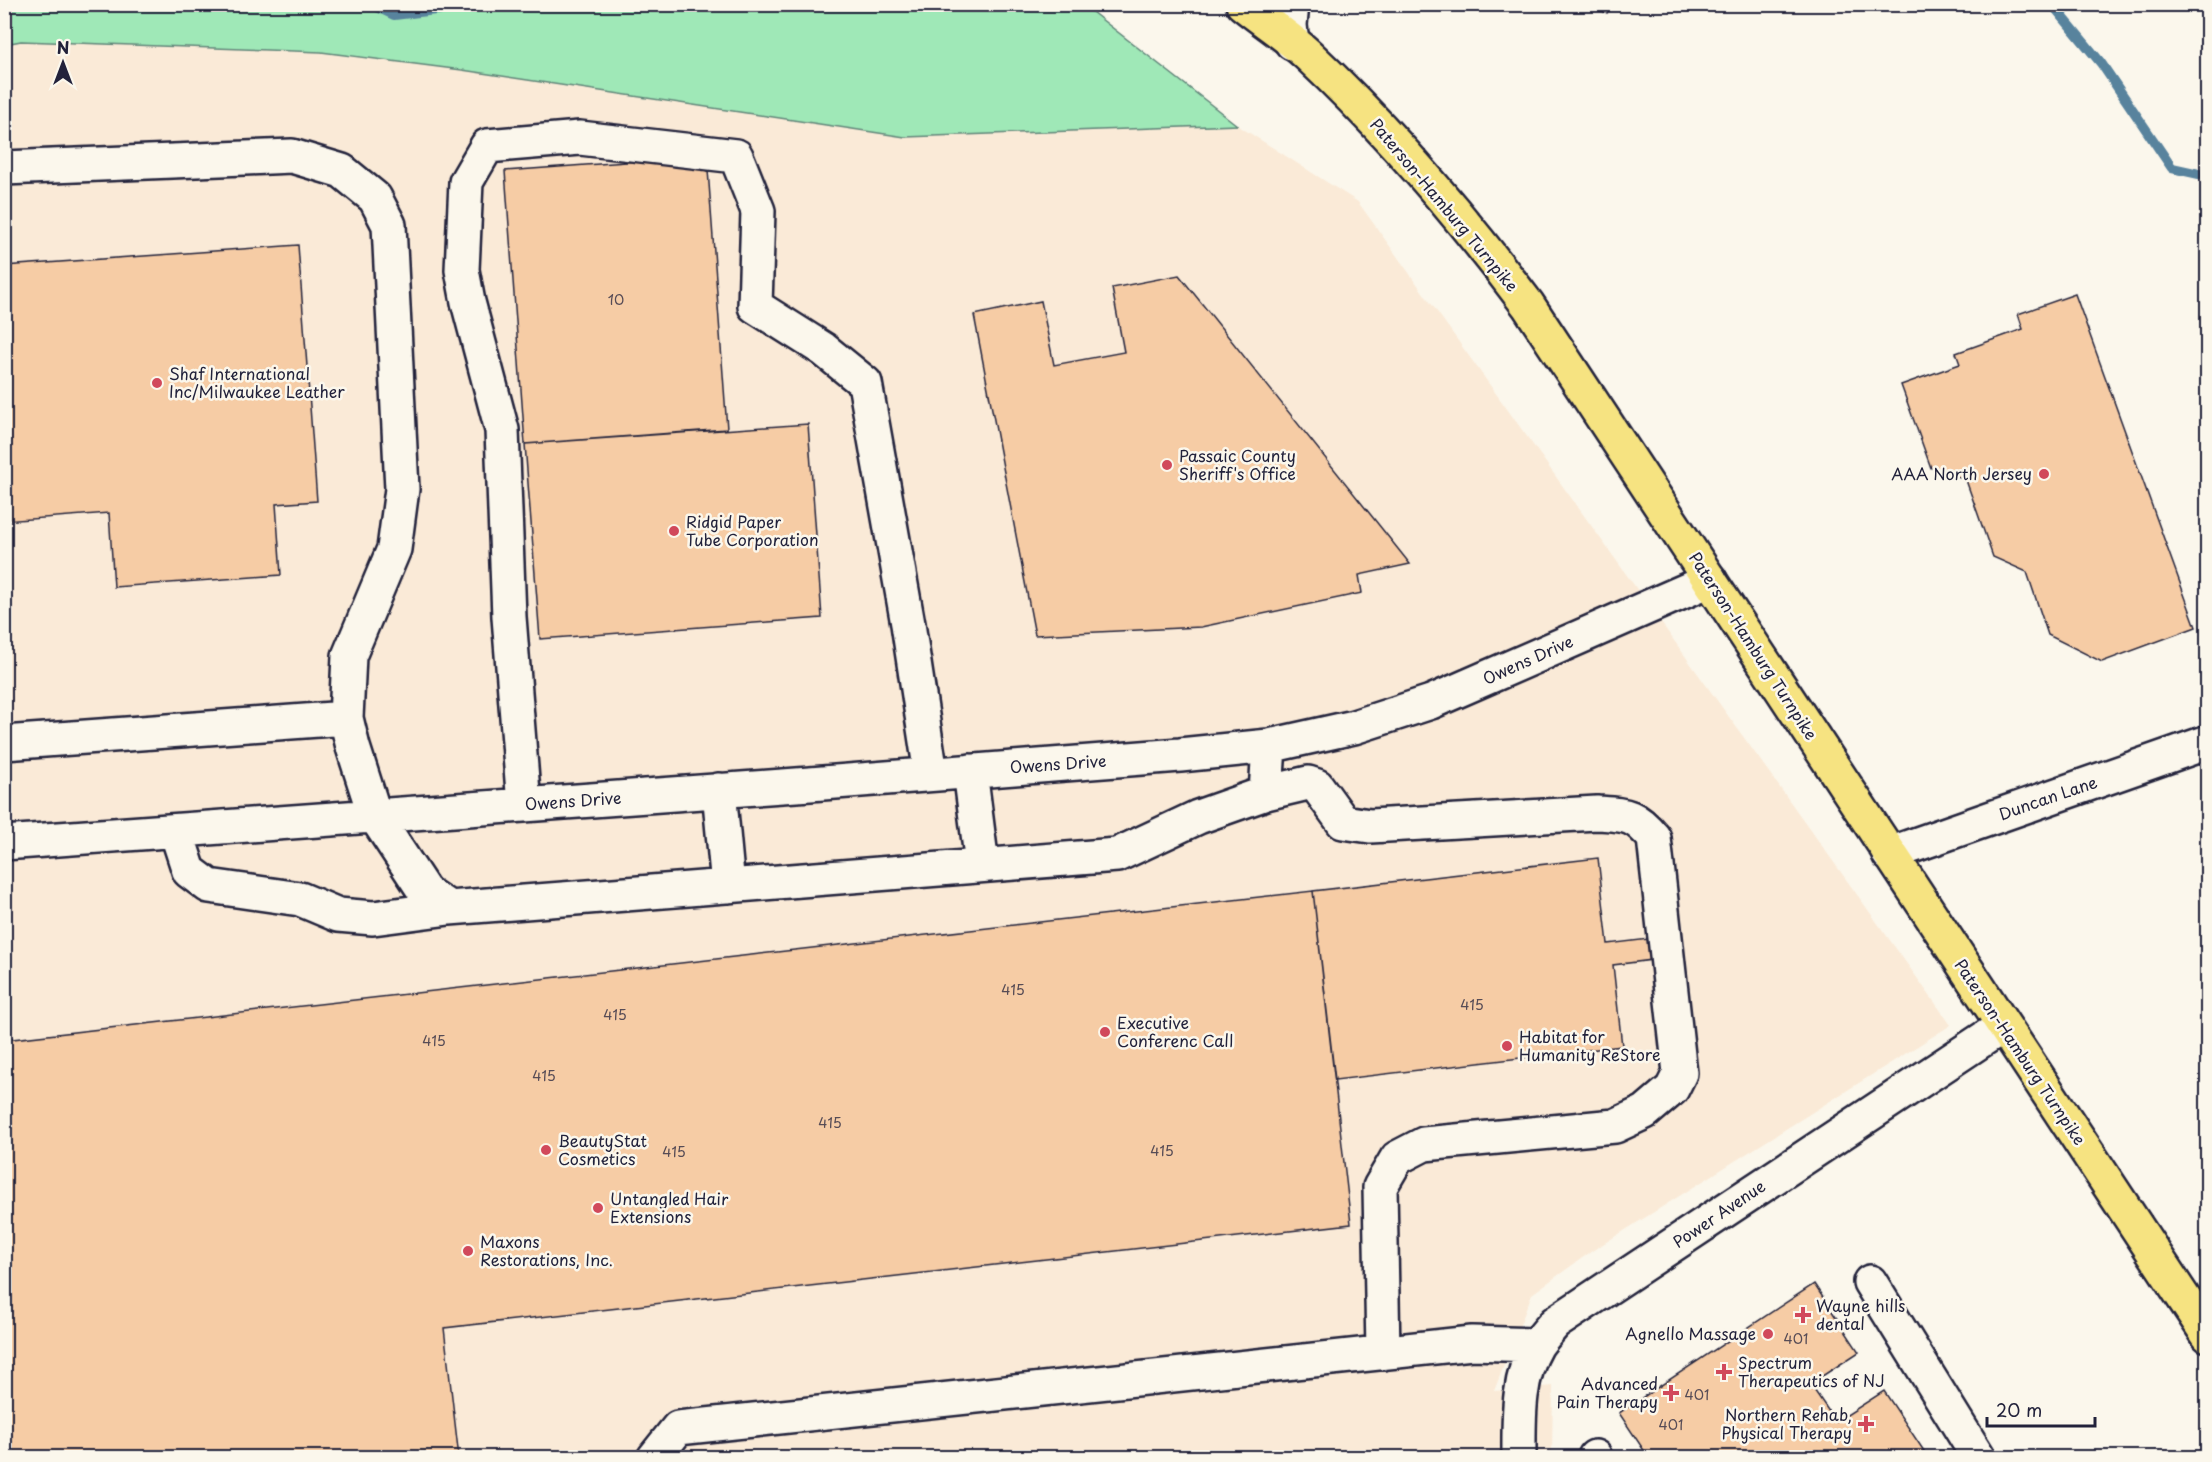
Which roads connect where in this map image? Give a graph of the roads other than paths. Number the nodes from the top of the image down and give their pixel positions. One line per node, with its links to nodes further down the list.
1 (1243, 4): 3 (main road, Paterson-Hamburg Turnpike)
2 (1292, 4): 3 (street)
3 (1292, 43): 5 (main road, Paterson-Hamburg Turnpike)
4 (4, 168): 6 (street)
5 (1710, 580): 9 (street, Owens Drive); 18 (main road, Paterson-Hamburg Turnpike)
6 (346, 718): 8 (street); 15 (street)
7 (2208, 742): 18 (street, Duncan Lane)
8 (4, 743)
9 (1269, 746): 10 (street, Owens Drive); 13 (street)
10 (970, 771): 11 (street, Owens Drive); 19 (street)
11 (931, 774): 12 (street, Owens Drive); 14 (street)
12 (719, 790): 14 (street, Owens Drive); 20 (street)
13 (1266, 793): 19 (street); 26 (street)
14 (524, 805): 15 (street, Owens Drive)
15 (375, 816): 16 (street, Owens Drive); 21 (street)
16 (176, 831): 17 (street, Owens Drive); 21 (street)
17 (4, 843)
18 (1889, 854): 22 (main road, Paterson-Hamburg Turnpike)
19 (982, 865): 20 (street)
20 (728, 886): 21 (street)
21 (449, 908)
22 (2003, 1026): 24 (main road, Paterson-Hamburg Turnpike); 25 (street, Power Avenue)
23 (1870, 1282): 29 (street)
24 (2208, 1335)
25 (1537, 1345): 26 (street); 28 (street, Power Avenue)
26 (1383, 1353): 27 (street)
27 (654, 1458)
28 (1519, 1458)
29 (1978, 1458)

